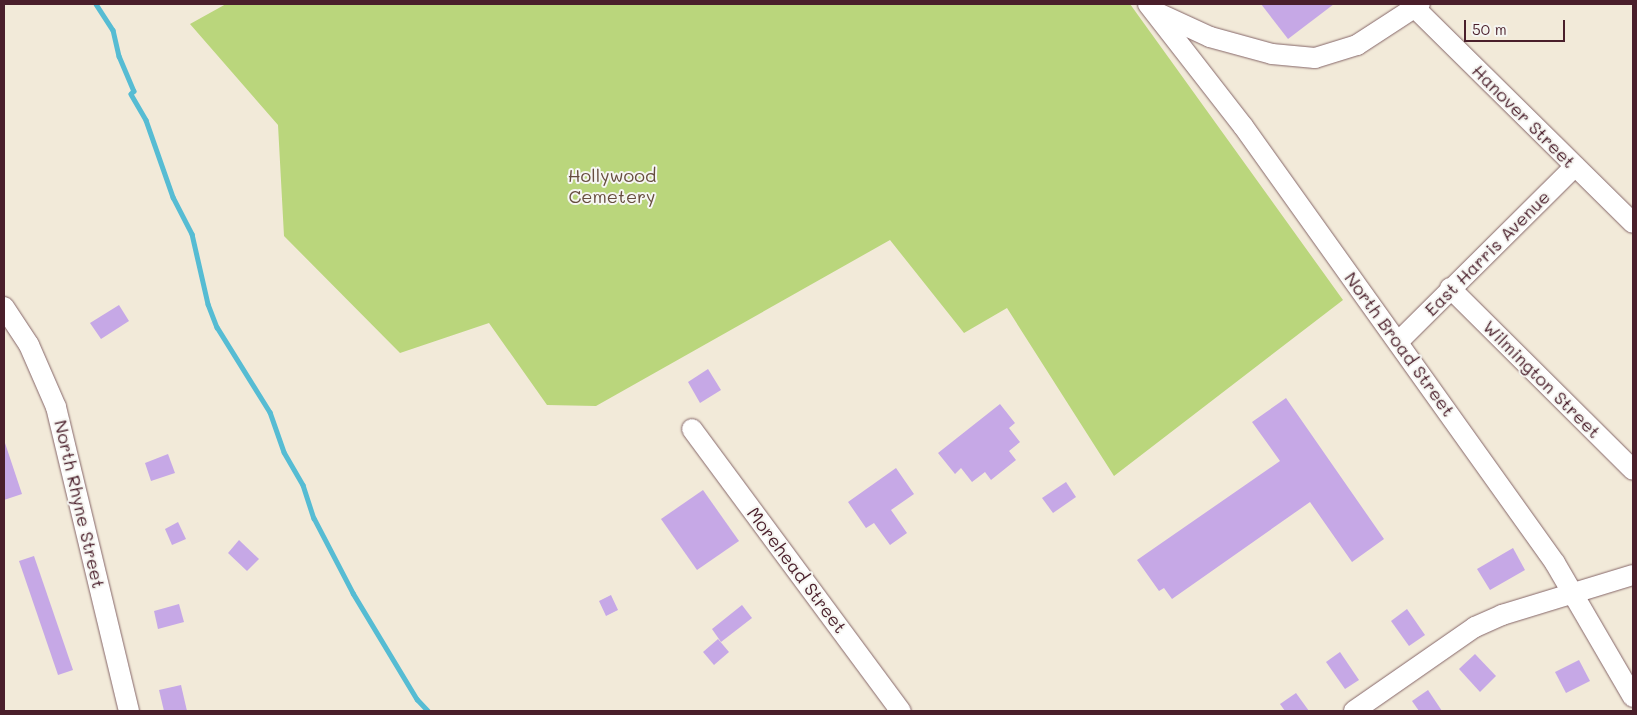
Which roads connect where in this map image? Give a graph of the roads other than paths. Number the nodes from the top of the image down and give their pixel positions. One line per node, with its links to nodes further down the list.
1 (1150, 6): 2 (street); 7 (street, North Broad Street)
2 (1418, 6): 3 (street, Hanover Street)
3 (1575, 166): 4 (street, Hanover Street); 5 (street, East Harris Avenue)
4 (1633, 223)
5 (1450, 288): 7 (street, East Harris Avenue); 9 (street, Wilmington Street)
6 (4, 307): 13 (street, North Rhyne Street)
7 (1399, 340): 11 (street, North Broad Street)
8 (692, 429): 14 (street, Morehead Street)
9 (1633, 470)
10 (1633, 575): 11 (street)
11 (1575, 593): 12 (street, North Broad Street); 15 (street)
12 (1633, 697)
13 (129, 711)
14 (902, 711)
15 (1354, 711)

